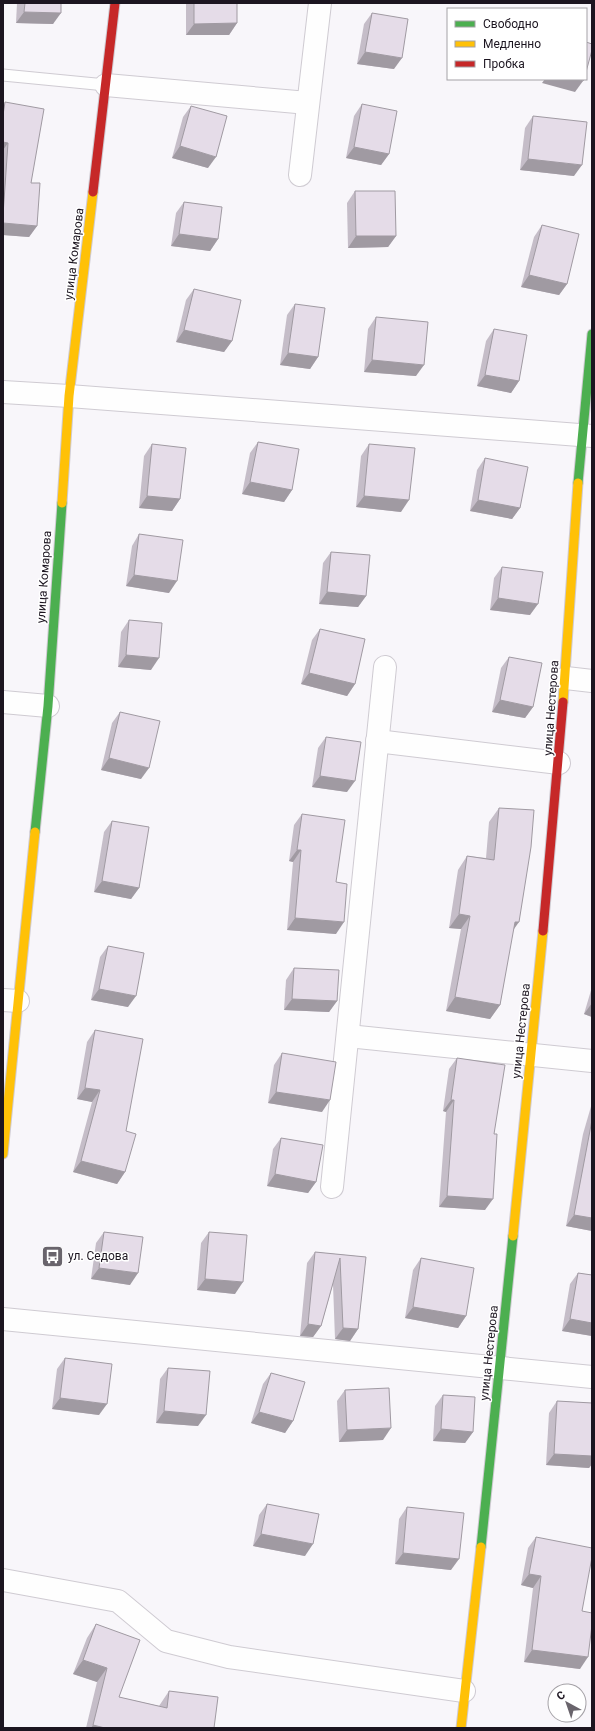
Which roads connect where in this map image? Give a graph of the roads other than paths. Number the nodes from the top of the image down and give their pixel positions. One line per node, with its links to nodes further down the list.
1 (115, 3): 4 (street, улица Комарова)
2 (320, 3): 5 (street)
3 (3, 75): 4 (lane)
4 (106, 85): 5 (street); 9 (street, улица Комарова)
5 (308, 103): 6 (street)
6 (300, 175)
7 (592, 334): 10 (street, улица Нестерова)
8 (3, 392): 9 (street)
9 (69, 396): 10 (street); 15 (street, улица Комарова)
10 (587, 436): 12 (street, улица Нестерова)
11 (385, 667): 16 (street)
12 (566, 678): 13 (street); 17 (street, улица Нестерова)
13 (592, 681)
14 (3, 702): 15 (street)
15 (48, 706): 18 (street, улица Комарова)
16 (377, 741): 17 (street); 19 (street)
17 (559, 763): 20 (street, улица Нестерова)
18 (11, 1001): 22 (street, улица Комарова)
19 (348, 1036): 20 (street); 23 (street)
20 (531, 1054): 21 (street); 25 (street, улица Нестерова)
21 (592, 1062)
22 (3, 1154)
23 (332, 1187)
24 (3, 1319): 25 (street)
25 (500, 1368): 26 (street); 28 (street, улица Нестерова)
26 (592, 1377)
27 (3, 1580): 28 (street)
28 (464, 1691): 29 (street, улица Нестерова)
29 (461, 1728)

